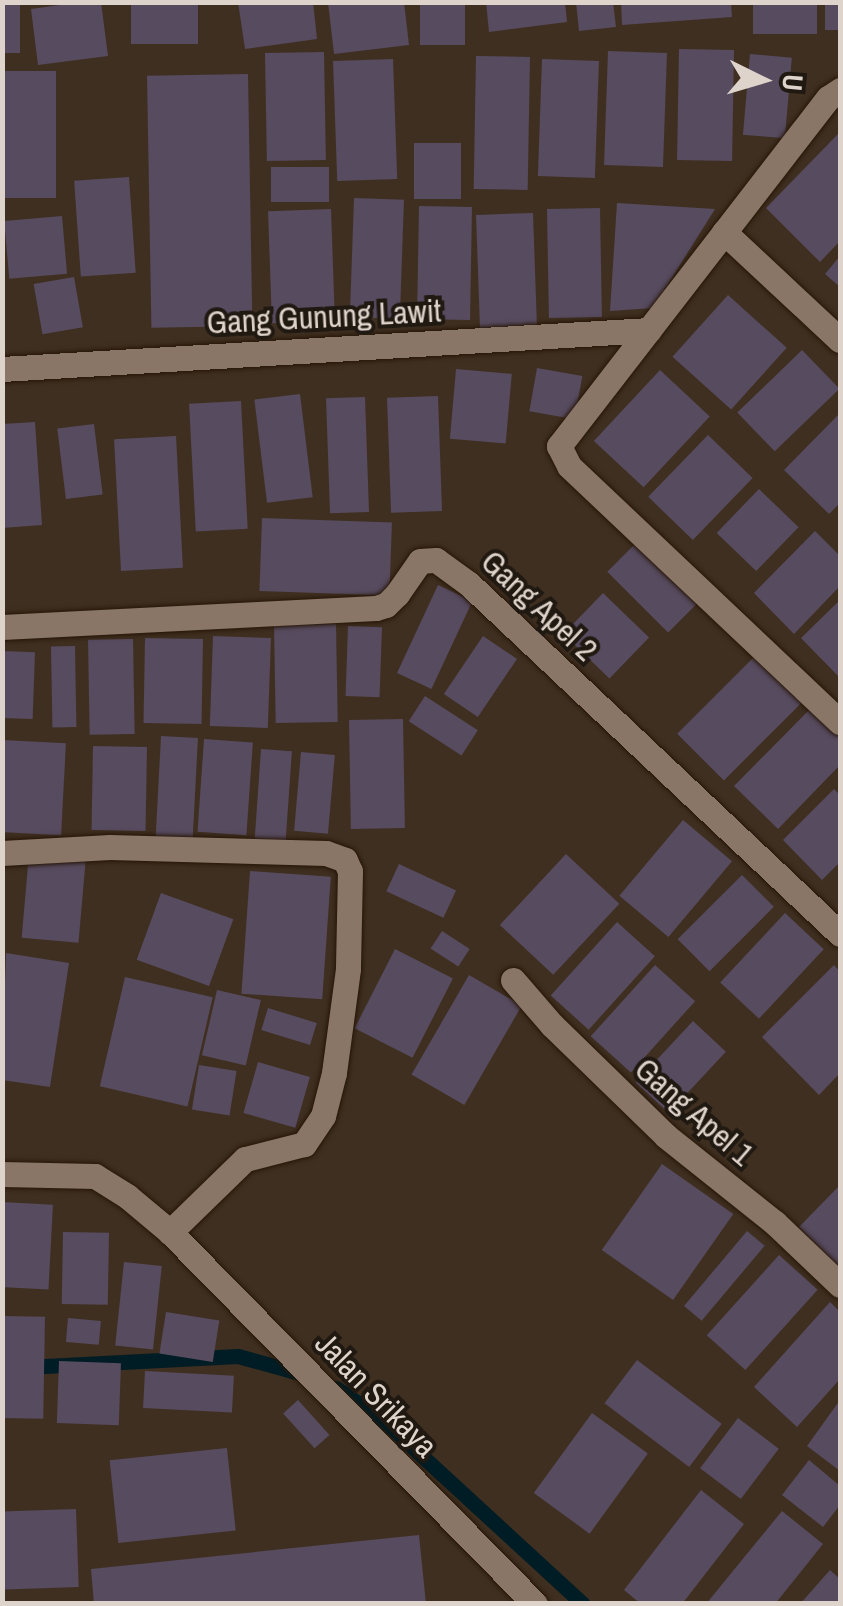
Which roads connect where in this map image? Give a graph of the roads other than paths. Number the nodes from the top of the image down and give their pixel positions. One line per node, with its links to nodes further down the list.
1 (840, 90): 2 (street)
2 (724, 232): 3 (street); 4 (street)
3 (649, 330): 5 (street, Gang Gunung Lawit); 7 (street)
4 (840, 340)
5 (2, 369)
6 (2, 627): 9 (street, Gang Apel 2)
7 (840, 722)
8 (2, 853): 12 (street)
9 (840, 934)
10 (513, 980): 13 (street, Gang Apel 1)
11 (2, 1174): 12 (street, Jalan Srikaya)
12 (177, 1225): 14 (street, Jalan Srikaya)
13 (840, 1285)
14 (535, 1604)

